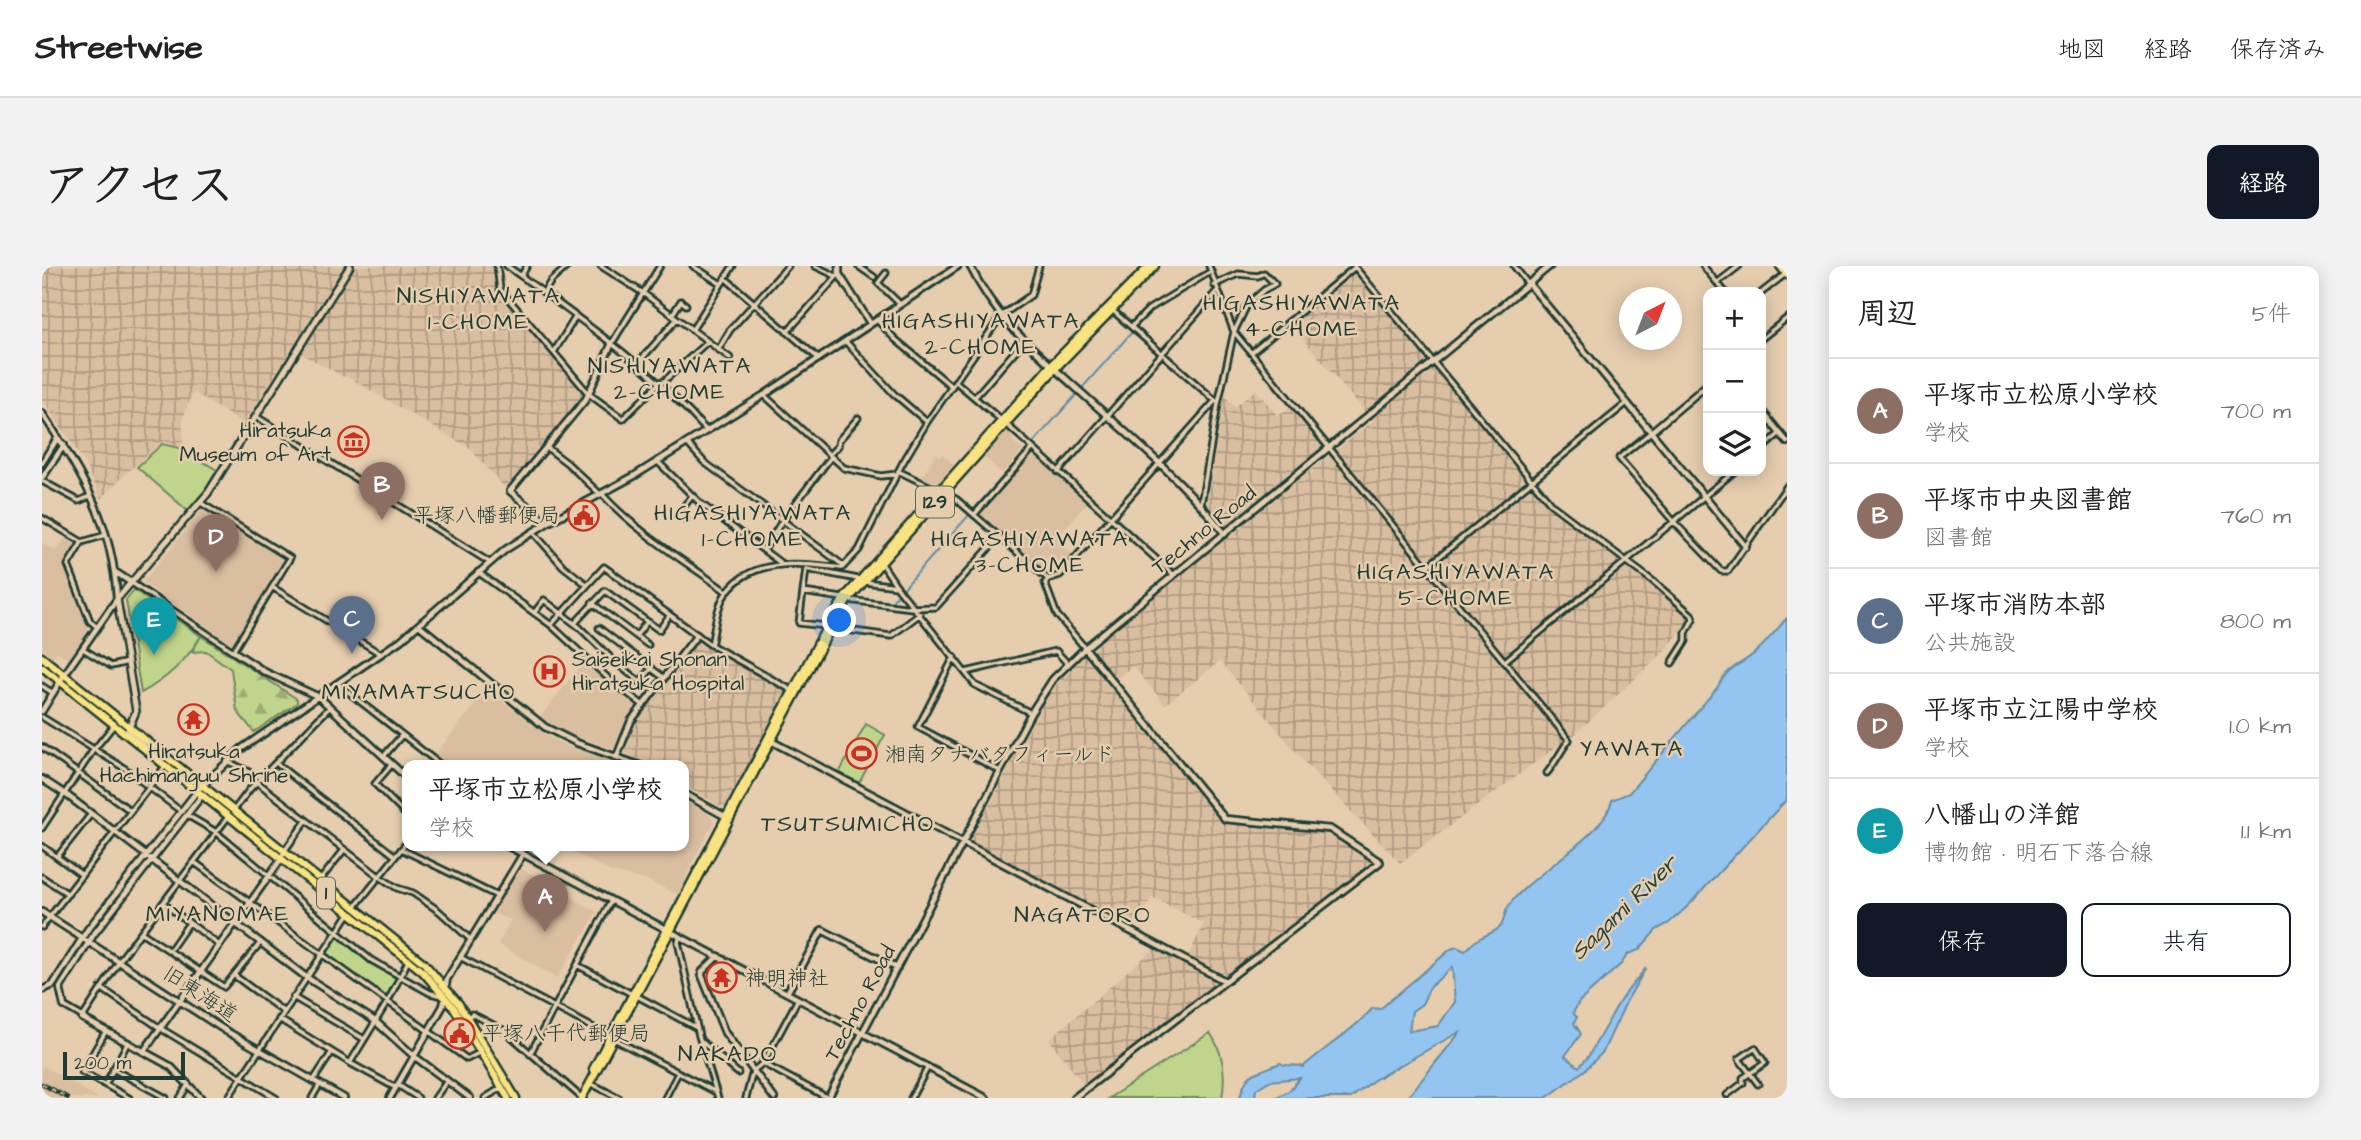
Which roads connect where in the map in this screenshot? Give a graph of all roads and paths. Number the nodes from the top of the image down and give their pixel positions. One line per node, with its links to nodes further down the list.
1 (350, 266): 82 (main road)
2 (497, 266): 62 (street)
3 (508, 266): 29 (street)
4 (527, 266): 29 (street)
5 (568, 266): 39 (street)
6 (601, 266): 40 (street)
7 (660, 266): 40 (street)
8 (693, 266): 33 (street)
9 (733, 266): 31 (street)
10 (788, 266): 42 (street)
11 (815, 266): 28 (street)
12 (839, 266): 28 (street)
13 (858, 266): 30 (street)
14 (956, 266): 43 (street)
15 (970, 266): 47 (street)
16 (1040, 266): 47 (street)
17 (1149, 266): 69 (highway, 129)
18 (1155, 266): 44 (highway, 129)
19 (1209, 266): 26 (street)
20 (1354, 266): 63 (street); 67 (street)
21 (1514, 266): 34 (street)
22 (1550, 266): 34 (street, Techno Road)
23 (1703, 266): 32 (street)
24 (1739, 266): 32 (street)
25 (1784, 271): 37 (street)
26 (1210, 272): 35 (street); 52 (street)
27 (886, 273): 43 (street)
28 (838, 275): 51 (street); 54 (street)
29 (521, 276): 39 (street)
30 (874, 277)
31 (725, 278): 33 (street); 42 (street)
32 (1717, 283): 36 (street)
33 (722, 284): 53 (street)
34 (1529, 284): 67 (street, Techno Road); 78 (street)
35 (1214, 285): 38 (street); 55 (street)
36 (1721, 287)
37 (1766, 288)
38 (1217, 291): 55 (street); 64 (street)
39 (544, 293): 46 (street)
40 (643, 293): 45 (street); 60 (street)
41 (686, 304): 45 (street)
42 (754, 304): 54 (street); 61 (street)
43 (900, 304): 50 (street)
44 (1112, 310): 52 (street); 69 (highway, 129)
45 (672, 315): 49 (street)
46 (576, 316): 60 (street); 62 (street)
47 (1001, 316): 59 (street); 70 (street)
48 (1787, 318): 56 (street)
49 (677, 319): 53 (street); 68 (street)
50 (876, 319): 51 (street); 72 (street)
51 (870, 323): 57 (street)
52 (1132, 327): 64 (street)
53 (692, 330): 58 (street)
54 (787, 332): 66 (street)
55 (1234, 332): 63 (street); 77 (street)
56 (1766, 335)
57 (845, 341): 66 (street); 85 (street)
58 (707, 342): 61 (street); 71 (street)
59 (1023, 342): 69 (street); 76 (street)
60 (612, 343): 68 (street); 74 (street)
61 (718, 350): 65 (street)
62 (554, 352): 74 (street)
63 (1251, 353): 96 (street)
64 (1161, 354): 77 (street); 81 (street)
65 (730, 358)
66 (820, 359): 75 (street)
67 (1434, 362): 96 (street, Techno Road); 105 (street)
68 (637, 363): 71 (street)
69 (1053, 367): 81 (street); 84 (highway, 129)
70 (955, 381): 72 (street); 76 (street)
71 (661, 383): 74 (street); 86 (street)
72 (951, 386): 85 (street)
73 (1703, 388): 87 (street)
74 (589, 394): 94 (street)
75 (764, 395): 86 (street); 97 (street)
76 (975, 397): 84 (street)
77 (1217, 402): 100 (street); 113 (street)
78 (1627, 403): 87 (street); 105 (street)
79 (42, 413): 89 (street)
80 (1763, 413): 88 (street)
81 (1107, 415): 100 (street); 101 (street)
82 (257, 417): 112 (main road); 128 (street)
83 (858, 418): 97 (street)
84 (1003, 421): 95 (street); 107 (highway, 129)
85 (927, 422): 102 (street)
86 (706, 430): 91 (street)
87 (1651, 432): 111 (street); 119 (street)
88 (1780, 433): 90 (street); 93 (street)
89 (58, 437): 92 (street); 99 (street)
90 (1787, 442)
91 (687, 443): 98 (street); 118 (street)
92 (64, 445): 104 (street); 109 (street)
93 (1766, 446)
94 (546, 447): 108 (street); 120 (street)
95 (1032, 449): 101 (street); 114 (street)
96 (1329, 449): 122 (street, Techno Road); 133 (street)
97 (830, 456): 102 (street); 118 (street)
98 (657, 461): 108 (street); 110 (street)
99 (42, 463)
100 (1160, 463): 113 (street); 116 (street)
101 (1058, 472): 116 (street)
102 (898, 473): 107 (street); 132 (street)
103 (1729, 476): 111 (street)
104 (42, 479): 109 (street)
105 (1532, 481): 130 (street); 133 (street)
106 (1787, 486): 126 (street)
107 (941, 491): 114 (street); 129 (highway, 129); 138 (highway, 129)
108 (601, 494): 120 (street); 143 (street)
109 (92, 495): 123 (street)
110 (692, 496): 117 (street); 127 (street)
111 (1704, 496): 119 (street); 126 (street)
112 (201, 503): 139 (main road); 142 (street)
113 (1201, 504): 122 (street)
114 (974, 515): 124 (street)
115 (42, 518): 125 (street)
116 (1110, 519): 136 (street); 137 (street)
117 (686, 520)
118 (782, 521): 127 (street); 132 (street)
119 (1674, 522): 126 (street); 130 (street)
120 (547, 523): 121 (street)
121 (532, 532): 128 (street); 140 (street)
122 (1225, 534): 136 (street, Techno Road)
123 (106, 535): 125 (street); 134 (street)
124 (1000, 536): 137 (street); 148 (street)
125 (82, 542): 157 (street)
126 (1746, 547)
127 (764, 550): 131 (street)
128 (489, 562): 135 (street)
129 (881, 562): 138 (highway, 129); 141 (street)
130 (1625, 562): 170 (street); 172 (street)
131 (783, 564): 132 (street); 143 (street)
132 (844, 566)
133 (1428, 566): 170 (street)
134 (114, 572): 139 (street); 145 (street)
135 (478, 572): 149 (street); 155 (street)
136 (1174, 575): 164 (street, Techno Road)
137 (1048, 579): 164 (street)
138 (861, 581): 141 (street); 144 (street); 146 (highway, 129)
139 (132, 583): 145 (main road); 166 (street)
140 (586, 584): 150 (street); 152 (street)
141 (897, 586): 148 (street)
142 (272, 587): 166 (street); 167 (street)
143 (727, 592): 163 (street)
144 (803, 592): 146 (street); 158 (street)
145 (117, 599): 157 (street); 171 (main road)
146 (846, 599): 148 (street); 158 (highway, 129)
147 (592, 603): 153 (street); 154 (street); 161 (street)
148 (915, 608): 151 (street)
149 (534, 613): 150 (street); 156 (street)
150 (562, 613): 154 (street); 156 (street)
151 (920, 614): 158 (street); 169 (street)
152 (670, 616): 153 (street); 160 (street)
153 (647, 622): 161 (street)
154 (575, 623): 175 (street)
155 (419, 625): 167 (street); 198 (street)
156 (551, 625): 184 (street)
157 (97, 627): 165 (street)
158 (829, 627): 181 (highway, 129); 193 (highway, 129)
159 (599, 628): 175 (street)
160 (696, 635): 163 (street); 178 (street)
161 (636, 636): 162 (street)
162 (648, 645)
163 (711, 645): 181 (street)
164 (1085, 648): 173 (street, Techno Road); 280 (street)
165 (82, 649): 171 (street); 177 (street)
166 (233, 651): 183 (street)
167 (381, 654): 179 (street)
168 (42, 657): 177 (highway, 1)
169 (954, 657): 176 (street); 205 (street)
170 (1504, 661): 208 (street)
171 (128, 663): 191 (main road)
172 (1672, 663)
173 (1068, 664): 176 (street); 188 (street, Techno Road)
174 (42, 667): 177 (highway, 1)
175 (652, 668): 178 (street)
176 (966, 672): 188 (street)
177 (62, 678): 182 (street); 185 (highway, 1); 190 (highway, 1)
178 (664, 678): 184 (street)
179 (338, 684): 183 (street); 192 (street)
180 (42, 686): 182 (street)
181 (793, 691): 193 (highway, 129)
182 (53, 694): 187 (street)
183 (318, 697): 186 (street); 201 (street)
184 (643, 705): 198 (street)
185 (104, 707): 190 (highway); 191 (highway, 1)
186 (331, 707): 197 (street); 202 (street)
187 (42, 711)
188 (1031, 713): 205 (street, Techno Road)
189 (42, 717): 195 (street)
190 (114, 725): 195 (street); 196 (highway, 1)
191 (129, 728): 196 (main road); 212 (highway, 1)
192 (402, 735): 197 (street); 199 (street)
193 (769, 740): 223 (highway, 129); 229 (street)
194 (42, 747): 206 (street)
195 (94, 750): 206 (street); 213 (street)
196 (152, 754): 204 (highway, 1)
197 (384, 756): 203 (street)
198 (617, 756): 200 (street)
199 (434, 760)
200 (627, 760)
201 (227, 761): 210 (street); 211 (street)
202 (276, 763): 211 (street); 239 (street)
203 (392, 764): 207 (street); 218 (street)
204 (166, 765): 213 (street); 214 (highway, 1)
205 (1000, 771): 229 (street, Techno Road)
206 (78, 773): 215 (street); 217 (street)
207 (402, 773)
208 (1547, 773)
209 (42, 779): 215 (street)
210 (210, 780): 212 (street); 214 (street)
211 (259, 780): 220 (street); 225 (street)
212 (197, 781): 214 (highway, 1)
213 (150, 787): 217 (street); 219 (street)
214 (202, 790): 219 (street); 220 (highway, 1)
215 (65, 794): 221 (street); 224 (street)
216 (689, 796): 223 (street)
217 (131, 811): 228 (street)
218 (402, 811)
219 (184, 813): 227 (street); 237 (street); 240 (street)
220 (232, 813): 227 (street); 235 (highway, 1)
221 (91, 814): 228 (street); 238 (street)
222 (42, 816): 224 (street)
223 (728, 818): 259 (highway, 129)
224 (47, 820): 226 (street)
225 (306, 821): 232 (street); 235 (street)
226 (42, 828)
227 (216, 832): 241 (street); 243 (street)
228 (115, 833): 237 (street); 242 (street)
229 (963, 842): 275 (street, Techno Road); 280 (street)
230 (42, 846): 238 (street)
231 (401, 849): 239 (street)
232 (344, 850): 245 (street); 246 (street)
233 (405, 851): 249 (street)
234 (518, 851): 236 (street)
235 (284, 854): 243 (street); 246 (highway, 1); 253 (highway, 1)
236 (523, 854): 249 (street); 250 (street)
237 (146, 856): 240 (street); 263 (street)
238 (57, 857): 242 (street)
239 (396, 857): 245 (street)
240 (151, 860): 247 (street); 265 (street)
241 (194, 862): 247 (street); 251 (street)
242 (82, 875): 248 (street)
243 (269, 876): 251 (street); 261 (street)
244 (42, 877): 248 (street)
245 (380, 877): 253 (street); 264 (street)
246 (321, 879): 253 (highway, 1)
247 (178, 881): 252 (street); 257 (street)
248 (68, 894): 255 (street)
249 (497, 896): 264 (street)
250 (611, 901): 259 (street); 274 (street)
251 (250, 902): 257 (street); 269 (street)
252 (163, 903): 256 (street); 260 (street)
253 (353, 909): 261 (street); 272 (highway, 1); 281 (highway, 1)
254 (42, 912): 255 (street, 旧東海道)
255 (50, 916): 258 (street); 263 (street, 旧東海道)
256 (189, 923): 267 (street); 268 (street)
257 (235, 923): 266 (street); 267 (street)
258 (42, 927)
259 (669, 930): 262 (street); 285 (highway, 129)
260 (141, 932): 268 (street); 273 (street)
261 (337, 932): 269 (street); 278 (street)
262 (680, 936): 270 (street); 299 (street)
263 (82, 937): 265 (street, 旧東海道); 283 (street)
264 (471, 940): 271 (street)
265 (89, 942): 273 (street, 旧東海道); 291 (street)
266 (261, 942): 277 (street); 279 (street)
267 (219, 945): 276 (street)
268 (170, 950): 276 (street)
269 (321, 954): 279 (street); 290 (street)
270 (718, 956): 284 (street); 317 (street)
271 (460, 957): 281 (street); 292 (street)
272 (409, 959): 278 (street); 281 (highway, 1)
273 (119, 961): 282 (street); 289 (street, 旧東海道)
274 (577, 965): 285 (street); 292 (street)
275 (897, 968): 284 (street); 302 (street, Techno Road)
276 (201, 971): 277 (street); 289 (street)
277 (235, 976): 293 (street)
278 (400, 976): 287 (street); 290 (street)
279 (306, 977): 286 (street); 297 (street)
280 (1225, 981): 357 (street)
281 (443, 983): 287 (highway, 1)
282 (101, 988): 294 (street); 298 (street)
283 (42, 990)
284 (787, 993): 288 (street)
285 (634, 995): 299 (street); 303 (highway, 129)
286 (293, 997): 293 (street); 304 (street)
287 (448, 998): 295 (highway, 1); 301 (street); 310 (highway, 1)
288 (798, 999): 302 (street); 314 (street)
289 (180, 1001): 298 (street); 307 (street, 旧東海道)
290 (388, 1001): 297 (street); 301 (street)
291 (64, 1006): 294 (street)
292 (554, 1007): 303 (street); 311 (street)
293 (284, 1012): 296 (street)
294 (83, 1017): 300 (street)
295 (468, 1017): 311 (street); 349 (highway, 1)
296 (279, 1019): 307 (street); 309 (street)
297 (375, 1021): 304 (street); 312 (street)
298 (160, 1028): 308 (street); 321 (street)
299 (697, 1028): 305 (street)
300 (106, 1031): 306 (street); 328 (street)
301 (429, 1031): 310 (street); 312 (street)
302 (862, 1033): 315 (street); 355 (street, Techno Road)
303 (612, 1037): 318 (street); 324 (highway, 129); 333 (highway, 129)
304 (364, 1039): 313 (street)
305 (700, 1040): 319 (street); 331 (street)
306 (128, 1042): 308 (street); 316 (street)
307 (260, 1050): 321 (street); 322 (street, 旧東海道)
308 (144, 1051): 325 (street)
309 (332, 1052): 313 (street); 322 (street)
310 (481, 1052): 330 (highway, 1)
311 (530, 1054): 333 (street)
312 (414, 1056): 323 (street); 329 (street)
313 (350, 1063): 329 (street)
314 (762, 1063): 317 (street); 355 (street)
315 (928, 1067): 334 (street); 356 (street)
316 (113, 1069): 328 (street); 336 (street)
317 (753, 1070): 353 (street); 354 (street)
318 (678, 1073): 331 (street); 351 (street)
319 (738, 1073)
320 (1749, 1074): 320 (street); 327 (street); 332 (street)
321 (241, 1078): 339 (street); 340 (street)
322 (313, 1080): 326 (street, 旧東海道)
323 (447, 1081): 345 (street); 346 (street)
324 (590, 1083): 333 (highway, 129); 350 (street)
325 (188, 1084): 337 (street); 338 (street)
326 (320, 1084): 341 (street); 342 (street, 旧東海道)
327 (1758, 1084)
328 (105, 1085): 335 (street)
329 (397, 1087): 343 (street); 344 (street)
330 (502, 1087): 347 (street); 348 (highway, 1)
331 (716, 1092): 352 (street)
332 (1727, 1096)
333 (580, 1097)
334 (982, 1097)
335 (129, 1098)
336 (166, 1098)
337 (180, 1098)
338 (201, 1098)
339 (228, 1098)
340 (276, 1098)
341 (312, 1098)
342 (344, 1098)
343 (390, 1098)
344 (418, 1098)
345 (435, 1098)
346 (470, 1098)
347 (485, 1098)
348 (508, 1098)
349 (516, 1098)
350 (619, 1098)
351 (665, 1098)
352 (718, 1098)
353 (746, 1098)
354 (774, 1098)
355 (828, 1098)
356 (911, 1098)
357 (1074, 1098)

